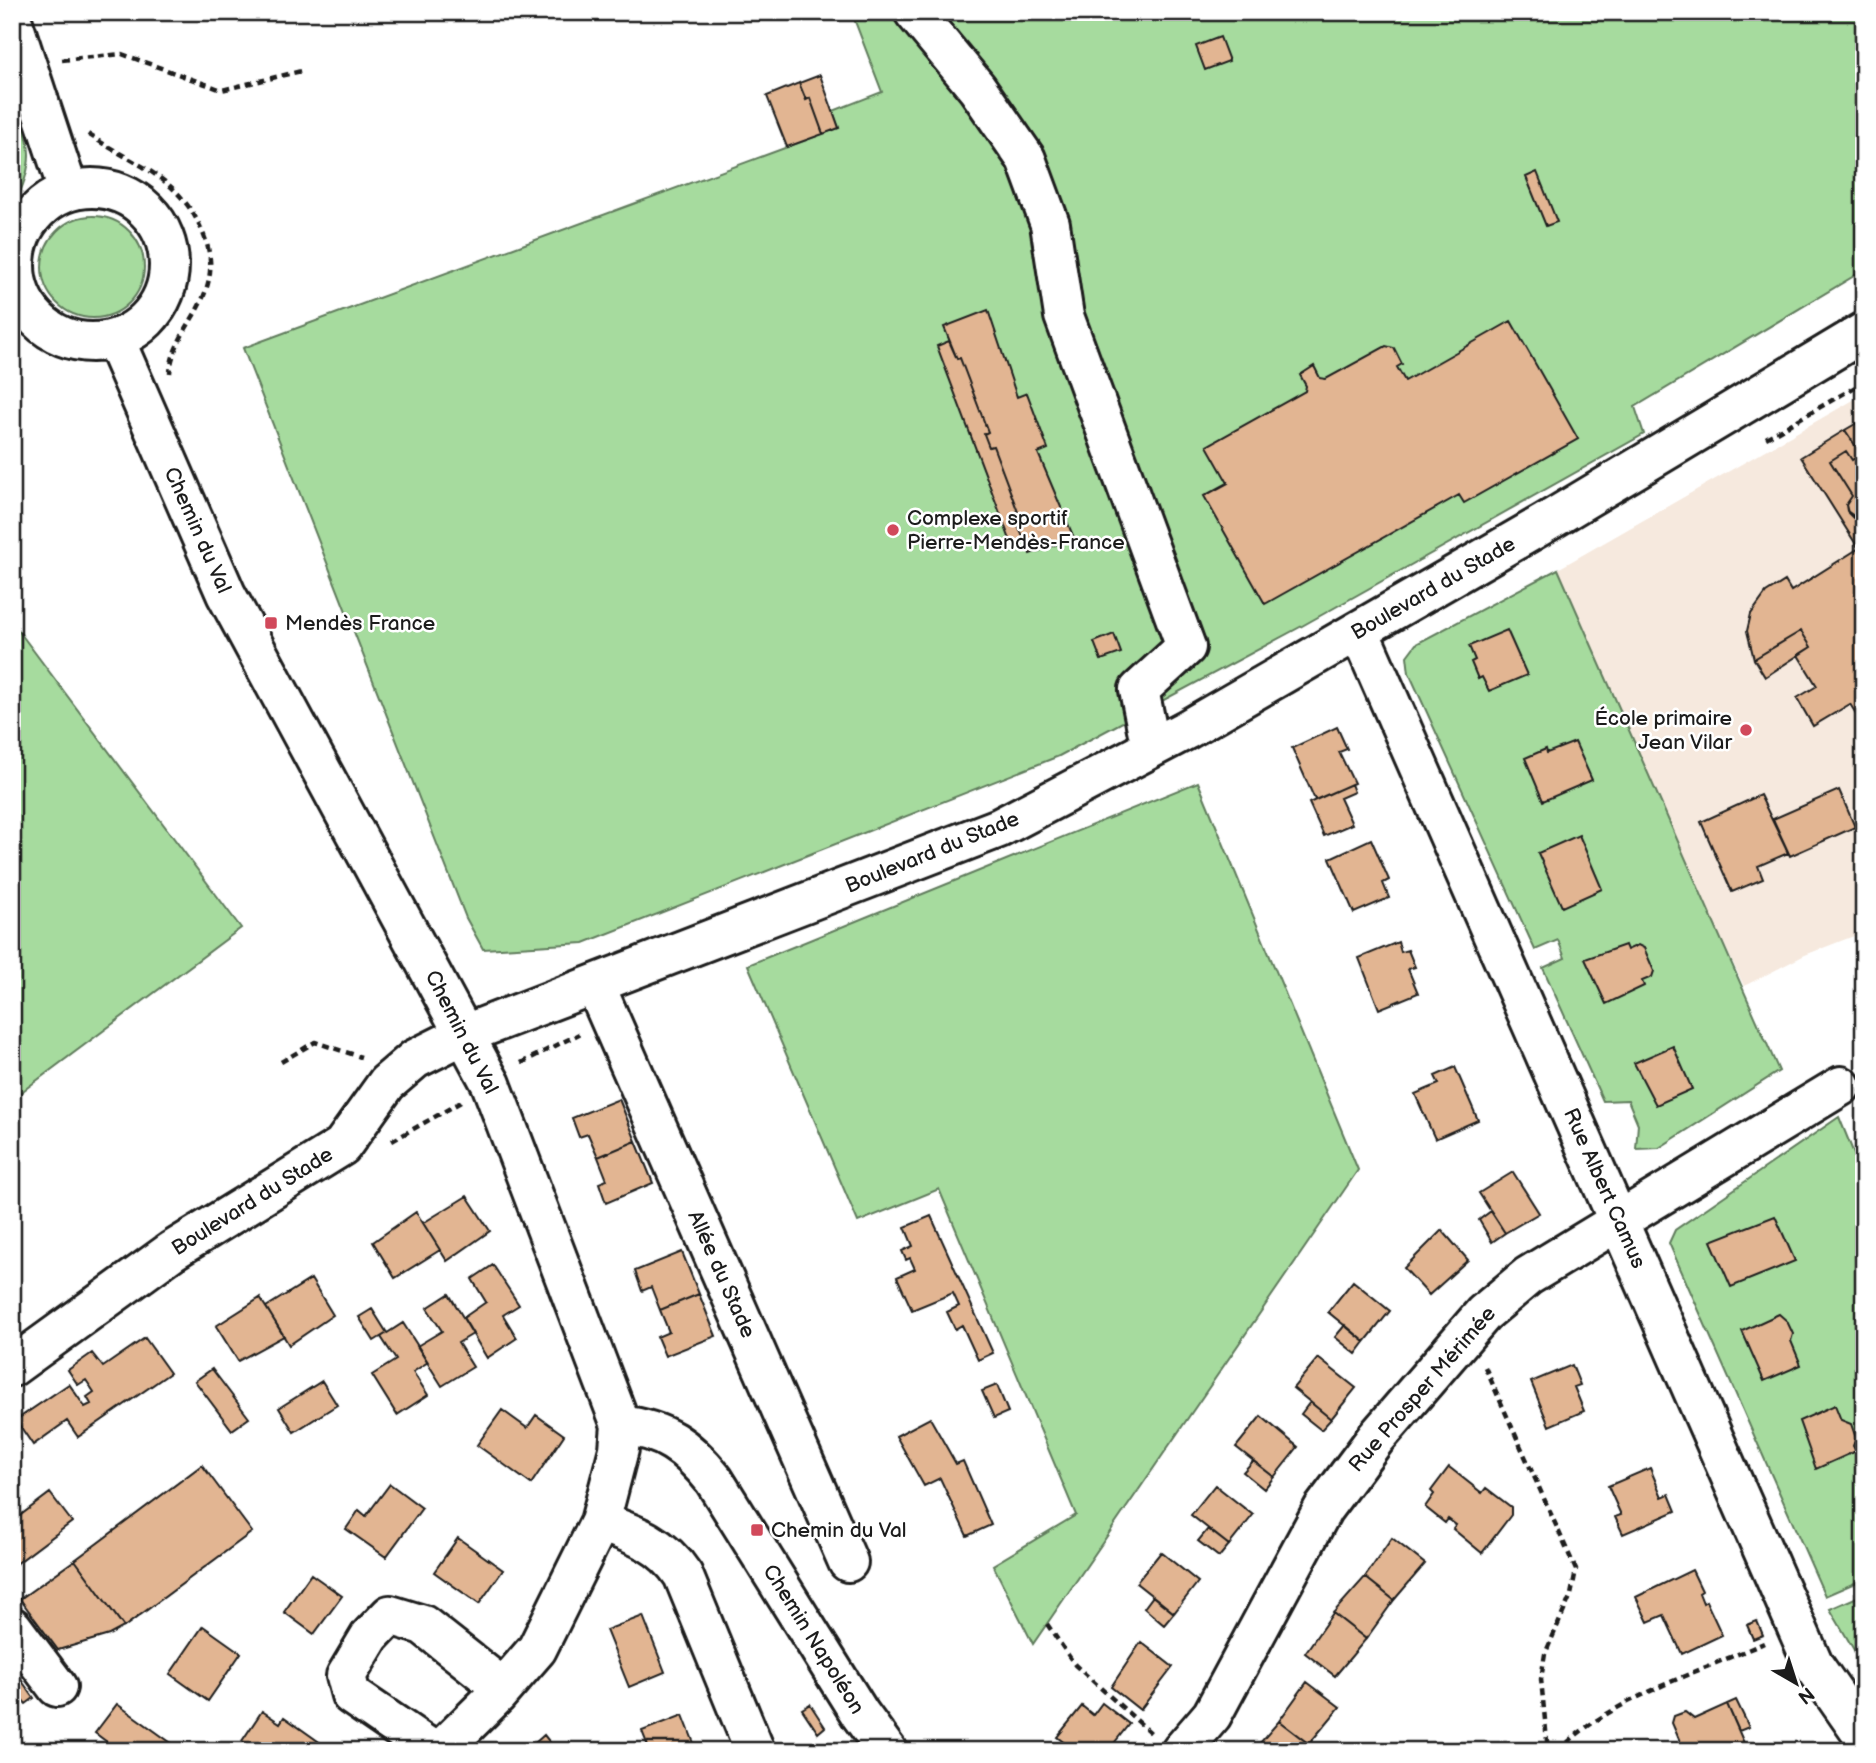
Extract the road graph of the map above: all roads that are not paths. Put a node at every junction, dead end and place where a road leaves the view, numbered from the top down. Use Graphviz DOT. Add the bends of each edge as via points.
graph roads {
  1 [pos="914,12"];
  2 [pos="12,20"];
  3 [pos="68,190"];
  4 [pos="18,301"];
  5 [pos="1864,332"];
  6 [pos="115,340"];
  7 [pos="1359,631"];
  8 [pos="1151,748"];
  9 [pos="595,985"];
  10 [pos="465,1034"];
  11 [pos="1841,1086"];
  12 [pos="1621,1221"];
  13 [pos="12,1367"];
  14 [pos="621,1425"];
  15 [pos="600,1521"];
  16 [pos="848,1562"];
  17 [pos="12,1627"];
  18 [pos="57,1687"];
  19 [pos="503,1688"];
  20 [pos="1864,1737"];
  21 [pos="1170,1746"];
  22 [pos="433,1751"];
  23 [pos="440,1751"];
  24 [pos="755,1751"];
  25 [pos="887,1751"];
  1 -- 8 [label="street" via="977,88 1026,159 1050,224 1064,316 1186,648 1139,690"];
  2 -- 3 [label="street, bridge"];
  3 -- 4 [label="street" via="42,205 19,238 14,271"];
  3 -- 6 [label="street" via="92,187 123,192 159,223 170,251 167,291 141,327"];
  4 -- 6 [label="street" via="51,331 80,343"];
  5 -- 7 [label="street, Boulevard du Stade"];
  6 -- 10 [label="street, Chemin du Val" via="226,594"];
  7 -- 8 [label="street, Boulevard du Stade"];
  7 -- 12 [label="street, Rue Albert Camus"];
  8 -- 9 [label="street, Boulevard du Stade" via="999,828"];
  9 -- 10 [label="street, Boulevard du Stade"];
  9 -- 16 [label="street, Allée du Stade"];
  10 -- 13 [label="street, Boulevard du Stade" via="415,1059 397,1075 342,1146 172,1251"];
  10 -- 14 [label="street, Chemin du Val" via="491,1084"];
  11 -- 12 [label="street, Rue Prosper Mérimée"];
  12 -- 20 [label="street, Rue Albert Camus" via="1797,1628 1814,1664"];
  12 -- 21 [label="street, Rue Prosper Mérimée" via="1528,1276 1485,1313 1376,1438 1323,1509 1212,1715"];
  14 -- 15 [label="street, Chemin du Val"];
  14 -- 25 [label="street, Chemin Napoléon" via="648,1428 694,1455"];
  15 -- 19 [label="street, Chemin du Val" via="537,1649"];
  15 -- 24 [label="street" via="650,1540 672,1558"];
  17 -- 18 [label="street"];
  19 -- 22 [label="street" via="423,1625 390,1615 370,1636 346,1676 351,1695"];
  19 -- 23 [label="street, Chemin du Val"];
}
